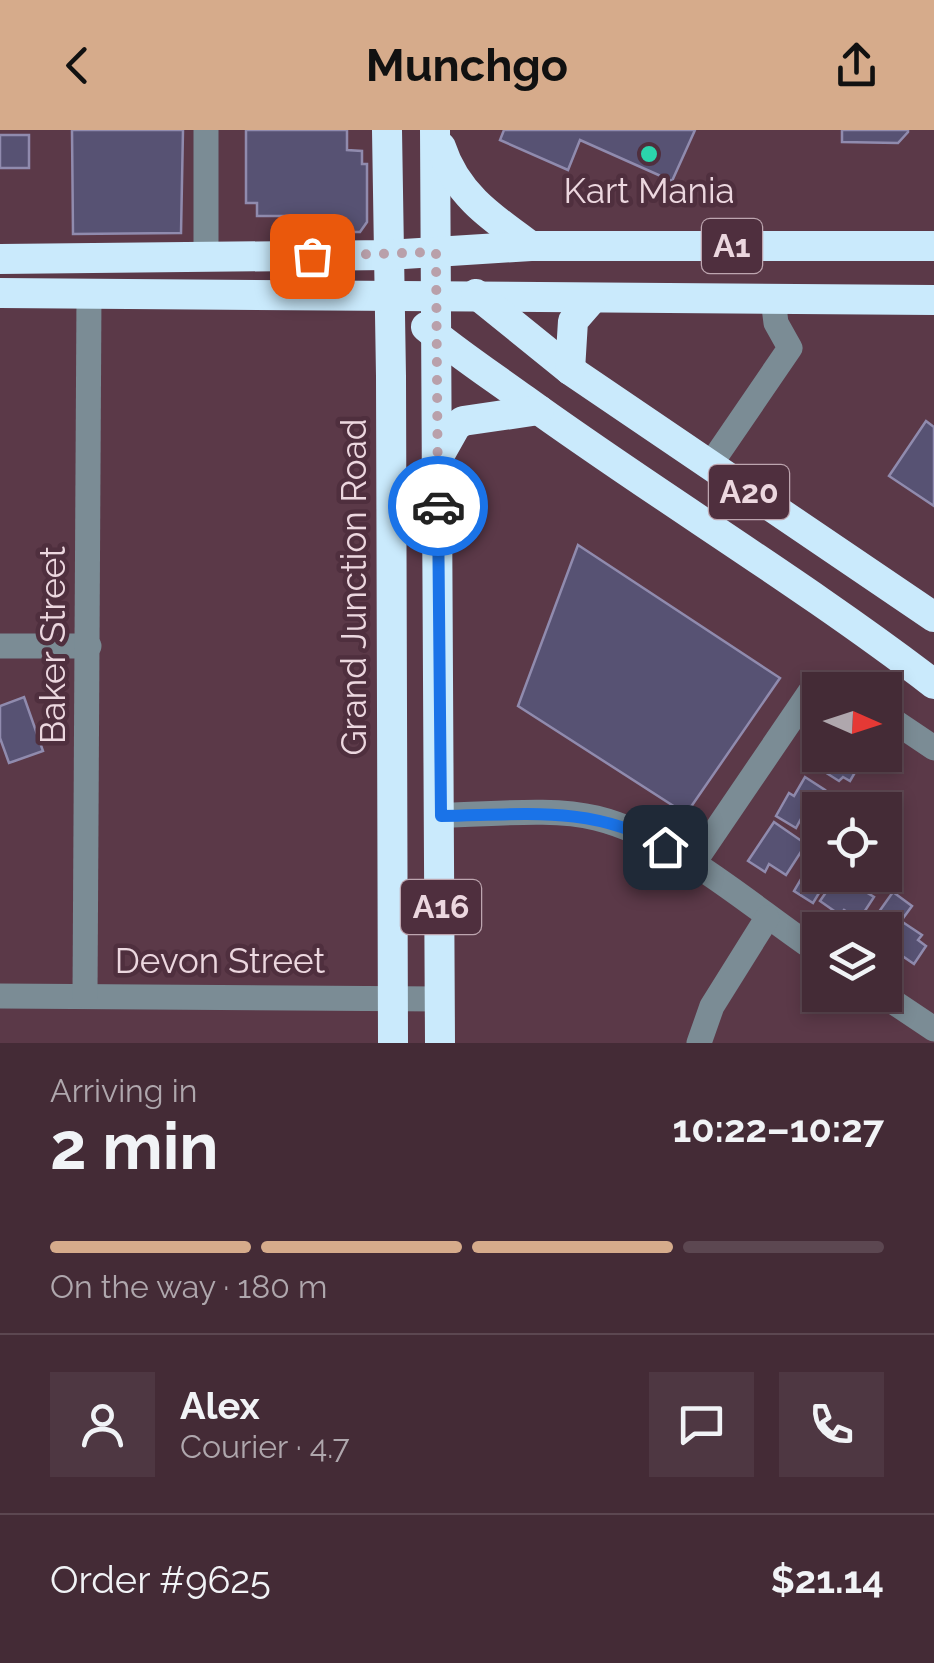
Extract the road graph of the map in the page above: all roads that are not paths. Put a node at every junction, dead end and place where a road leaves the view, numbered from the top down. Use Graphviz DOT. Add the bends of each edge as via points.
graph roads {
  1 [pos="206,130"];
  2 [pos="387,130"];
  3 [pos="435,130"];
  4 [pos="531,246"];
  5 [pos="934,246"];
  6 [pos="436,252"];
  7 [pos="388,255"];
  8 [pos="206,257"];
  9 [pos="0,259"];
  10 [pos="0,293"];
  11 [pos="89,294"];
  12 [pos="389,296"];
  13 [pos="436,297"];
  14 [pos="478,297"];
  15 [pos="593,298"];
  16 [pos="773,299"];
  17 [pos="934,300"];
  18 [pos="436,336"];
  19 [pos="570,370"];
  20 [pos="539,410"];
  21 [pos="437,459"];
  22 [pos="710,465"];
  23 [pos="927,609"];
  24 [pos="0,646"];
  25 [pos="89,646"];
  26 [pos="884,646"];
  27 [pos="934,684"];
  28 [pos="802,704"];
  29 [pos="902,726"];
  30 [pos="934,748"];
  31 [pos="392,784"];
  32 [pos="441,816"];
  33 [pos="392,852"];
  34 [pos="693,864"];
  35 [pos="766,918"];
  36 [pos="802,941"];
  37 [pos="0,996"];
  38 [pos="84,996"];
  39 [pos="392,997"];
  40 [pos="440,999"];
  41 [pos="902,1008"];
  42 [pos="934,1029"];
  43 [pos="393,1043"];
  44 [pos="440,1043"];
  45 [pos="698,1043"];
  1 -- 8 [label="street"];
  2 -- 7 [label="highway, Grand Junction Road / A16"];
  3 -- 4 [label="highway" via="464,194"];
  3 -- 6 [label="highway, A16"];
  4 -- 5 [label="highway, A1"];
  4 -- 6 [label="highway, A1"];
  6 -- 7 [label="highway, A1"];
  6 -- 13 [label="highway, A16"];
  6 -- 14 [label="highway, A20"];
  7 -- 8 [label="highway, A1"];
  7 -- 12 [label="highway, Grand Junction Road / A16"];
  8 -- 9 [label="highway, A1"];
  10 -- 11 [label="highway, A1"];
  11 -- 12 [label="highway, A1"];
  11 -- 25 [label="street, Baker Street"];
  12 -- 13 [label="highway, A1"];
  12 -- 18 [label="highway, A20"];
  12 -- 31 [label="highway, Grand Junction Road / A16"];
  13 -- 14 [label="highway, A1"];
  13 -- 18 [label="highway, A16"];
  14 -- 15 [label="highway, A1"];
  14 -- 19 [label="highway, A20"];
  15 -- 16 [label="highway, A1"];
  15 -- 19 [label="highway" via="572,321"];
  16 -- 17 [label="highway, A1"];
  16 -- 22 [label="street" via="776,323 790,348"];
  18 -- 20 [label="highway, A20"];
  18 -- 21 [label="highway, A16"];
  19 -- 22 [label="highway, A20"];
  20 -- 21 [label="highway" via="463,421"];
  20 -- 26 [label="highway, A20"];
  21 -- 32 [label="highway, A16"];
  22 -- 23 [label="highway, A20"];
  23 -- 26 [label="highway"];
  24 -- 25 [label="street"];
  25 -- 38 [label="street, Baker Street"];
  26 -- 27 [label="highway, A20"];
  28 -- 34 [label="street"];
  29 -- 30 [label="street"];
  31 -- 32 [label="highway"];
  31 -- 33 [label="highway, Grand Junction Road / A16"];
  32 -- 33 [label="highway"];
  32 -- 34 [label="street" via="592,817 637,830"];
  32 -- 40 [label="highway, A16"];
  33 -- 39 [label="highway, Grand Junction Road / A16"];
  34 -- 35 [label="street"];
  35 -- 36 [label="street"];
  35 -- 45 [label="street" via="712,1006"];
  37 -- 38 [label="street, Devon Street"];
  38 -- 39 [label="street, Devon Street"];
  39 -- 40 [label="street, Devon Street"];
  39 -- 43 [label="highway, Grand Junction Road / A16"];
  40 -- 44 [label="highway, A16"];
  41 -- 42 [label="street"];
}
